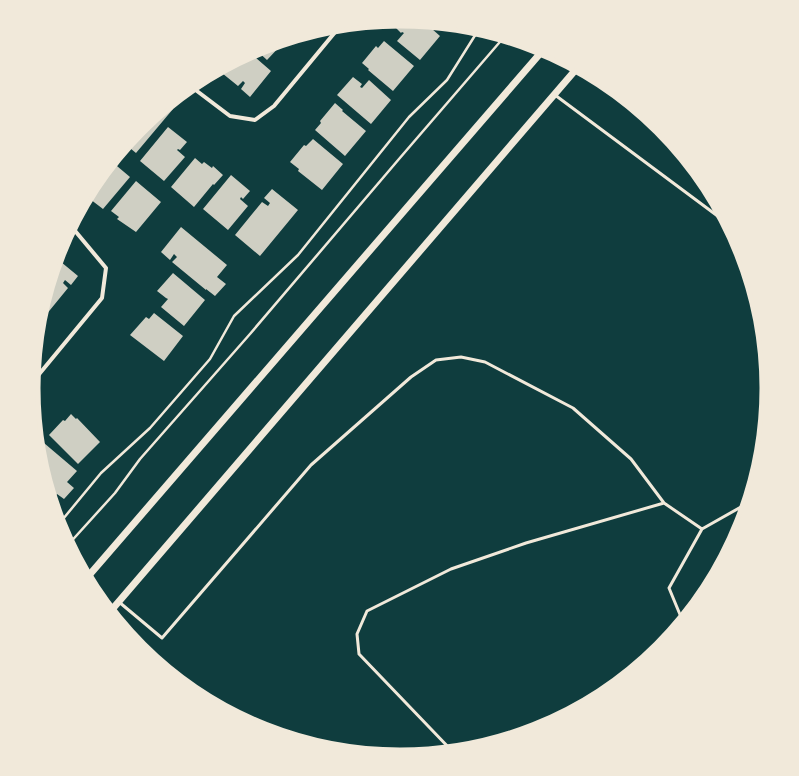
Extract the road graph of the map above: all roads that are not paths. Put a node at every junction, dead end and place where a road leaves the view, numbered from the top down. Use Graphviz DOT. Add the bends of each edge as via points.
graph roads {
  1 [pos="336,32"];
  2 [pos="539,55"];
  3 [pos="574,71"];
  4 [pos="195,89"];
  5 [pos="554,94"];
  6 [pos="717,215"];
  7 [pos="74,230"];
  8 [pos="38,376"];
  9 [pos="664,503"];
  10 [pos="741,507"];
  11 [pos="702,529"];
  12 [pos="90,575"];
  13 [pos="119,602"];
  14 [pos="113,609"];
  15 [pos="681,616"];
  16 [pos="448,747"];
  1 -- 4 [label="street" via="274,106 256,120 230,116"];
  2 -- 12 [label="street"];
  3 -- 5 [label="street"];
  5 -- 6 [label="lane"];
  5 -- 13 [label="street"];
  7 -- 8 [label="street" via="106,268 102,298"];
  9 -- 11 [label="lane"];
  9 -- 13 [label="lane" via="631,460 574,408 485,362 461,357 436,360 411,377 310,465 162,638"];
  9 -- 16 [label="lane" via="526,543 451,569 366,611 357,634 359,654"];
  10 -- 11 [label="lane"];
  11 -- 15 [label="lane" via="669,588"];
  13 -- 14 [label="street"];
}
